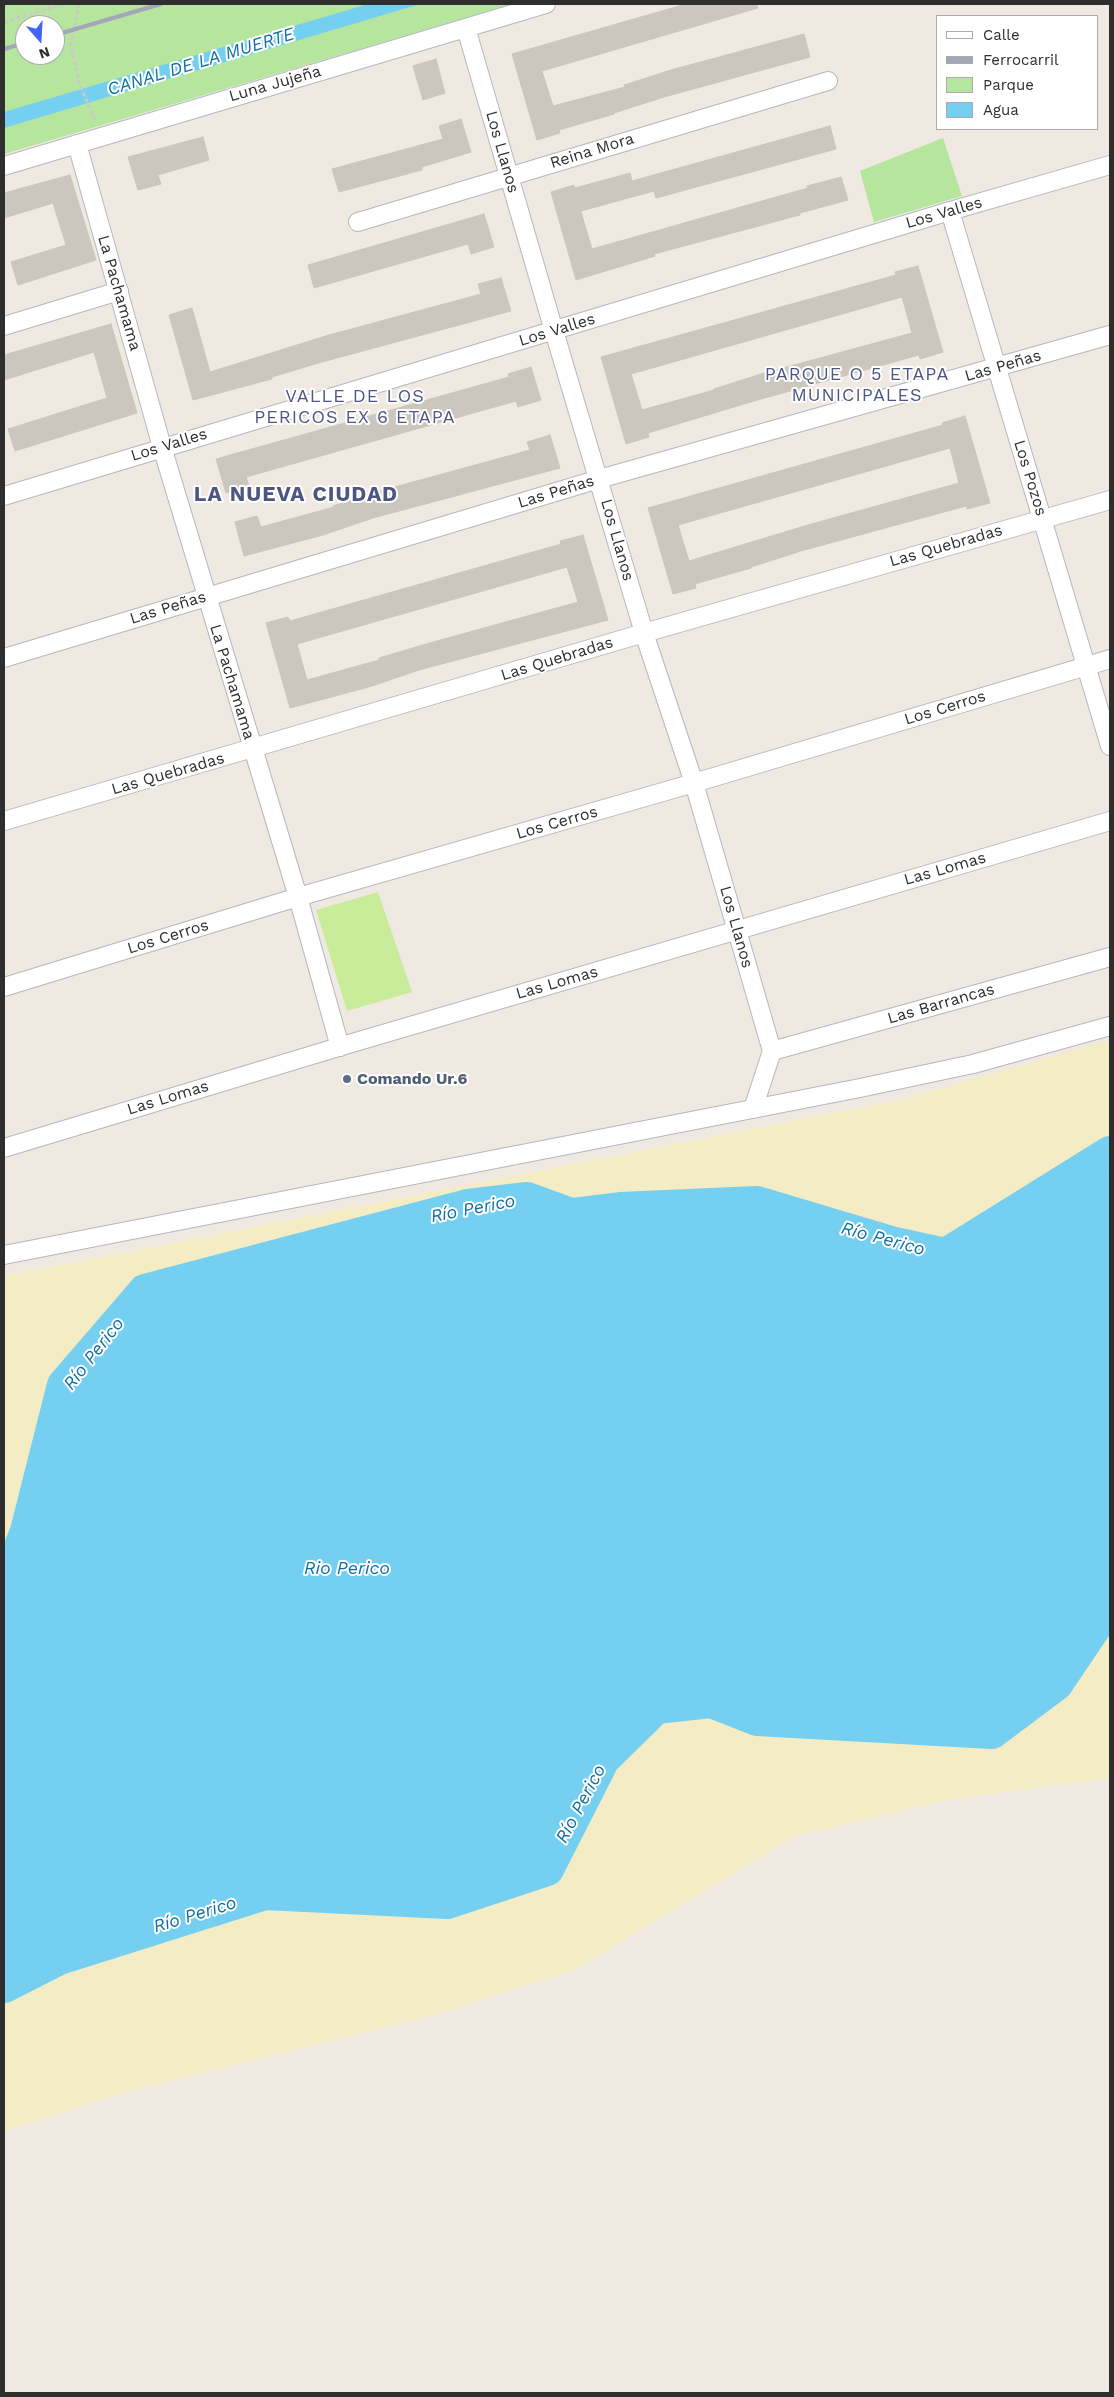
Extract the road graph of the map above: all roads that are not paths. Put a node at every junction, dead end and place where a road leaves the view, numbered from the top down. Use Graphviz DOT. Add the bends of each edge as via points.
graph roads {
  1 [pos="546,4"];
  2 [pos="466,28"];
  3 [pos="828,81"];
  4 [pos="77,144"];
  5 [pos="1110,165"];
  6 [pos="4,166"];
  7 [pos="509,176"];
  8 [pos="950,210"];
  9 [pos="358,222"];
  10 [pos="119,291"];
  11 [pos="4,326"];
  12 [pos="554,331"];
  13 [pos="1110,335"];
  14 [pos="997,368"];
  15 [pos="162,447"];
  16 [pos="599,479"];
  17 [pos="4,496"];
  18 [pos="1110,500"];
  19 [pos="1042,519"];
  20 [pos="206,596"];
  21 [pos="644,633"];
  22 [pos="4,658"];
  23 [pos="1110,659"];
  24 [pos="1086,666"];
  25 [pos="1110,746"];
  26 [pos="253,749"];
  27 [pos="694,783"];
  28 [pos="4,821"];
  29 [pos="1110,821"];
  30 [pos="298,897"];
  31 [pos="737,931"];
  32 [pos="1110,957"];
  33 [pos="4,987"];
  34 [pos="1110,1026"];
  35 [pos="340,1047"];
  36 [pos="772,1051"];
  37 [pos="753,1109"];
  38 [pos="4,1148"];
  39 [pos="4,1255"];
  1 -- 2 [label="street, Luna Jujeña"];
  2 -- 4 [label="street, Luna Jujeña"];
  2 -- 7 [label="street, Los Llanos"];
  3 -- 7 [label="street, Reina Mora"];
  4 -- 6 [label="street, Luna Jujeña"];
  4 -- 10 [label="street, La Pachamama"];
  5 -- 8 [label="street, Los Valles"];
  7 -- 9 [label="street, Reina Mora"];
  7 -- 12 [label="street, Los Llanos"];
  8 -- 12 [label="street, Los Valles"];
  8 -- 14 [label="street, Los Pozos"];
  10 -- 11 [label="street"];
  10 -- 15 [label="street, La Pachamama"];
  12 -- 15 [label="street, Los Valles"];
  12 -- 16 [label="street, Los Llanos"];
  13 -- 14 [label="street, Las Peñas"];
  14 -- 16 [label="street, Las Peñas"];
  14 -- 19 [label="street, Los Pozos"];
  15 -- 17 [label="street, Los Valles"];
  15 -- 20 [label="street, La Pachamama"];
  16 -- 20 [label="street, Las Peñas"];
  16 -- 21 [label="street, Los Llanos"];
  18 -- 19 [label="street, Las Quebradas"];
  19 -- 21 [label="street, Las Quebradas"];
  19 -- 24 [label="street, Los Pozos"];
  20 -- 22 [label="street, Las Peñas"];
  20 -- 26 [label="street, La Pachamama"];
  21 -- 26 [label="street, Las Quebradas"];
  21 -- 27 [label="street, Los Llanos"];
  23 -- 24 [label="street, Los Cerros"];
  24 -- 25 [label="street, Los Pozos"];
  24 -- 27 [label="street, Los Cerros"];
  26 -- 28 [label="street, Las Quebradas"];
  26 -- 30 [label="street, La Pachamama"];
  27 -- 30 [label="street, Los Cerros"];
  27 -- 31 [label="street, Los Llanos"];
  29 -- 31 [label="street, Las Lomas"];
  30 -- 33 [label="street, Los Cerros"];
  30 -- 35 [label="street, La Pachamama"];
  31 -- 35 [label="street, Las Lomas"];
  31 -- 36 [label="street, Los Llanos"];
  32 -- 36 [label="street, Las Barrancas"];
  34 -- 37 [label="street" via="973,1064"];
  35 -- 38 [label="street, Las Lomas"];
  36 -- 37 [label="street"];
  37 -- 39 [label="street"];
}
